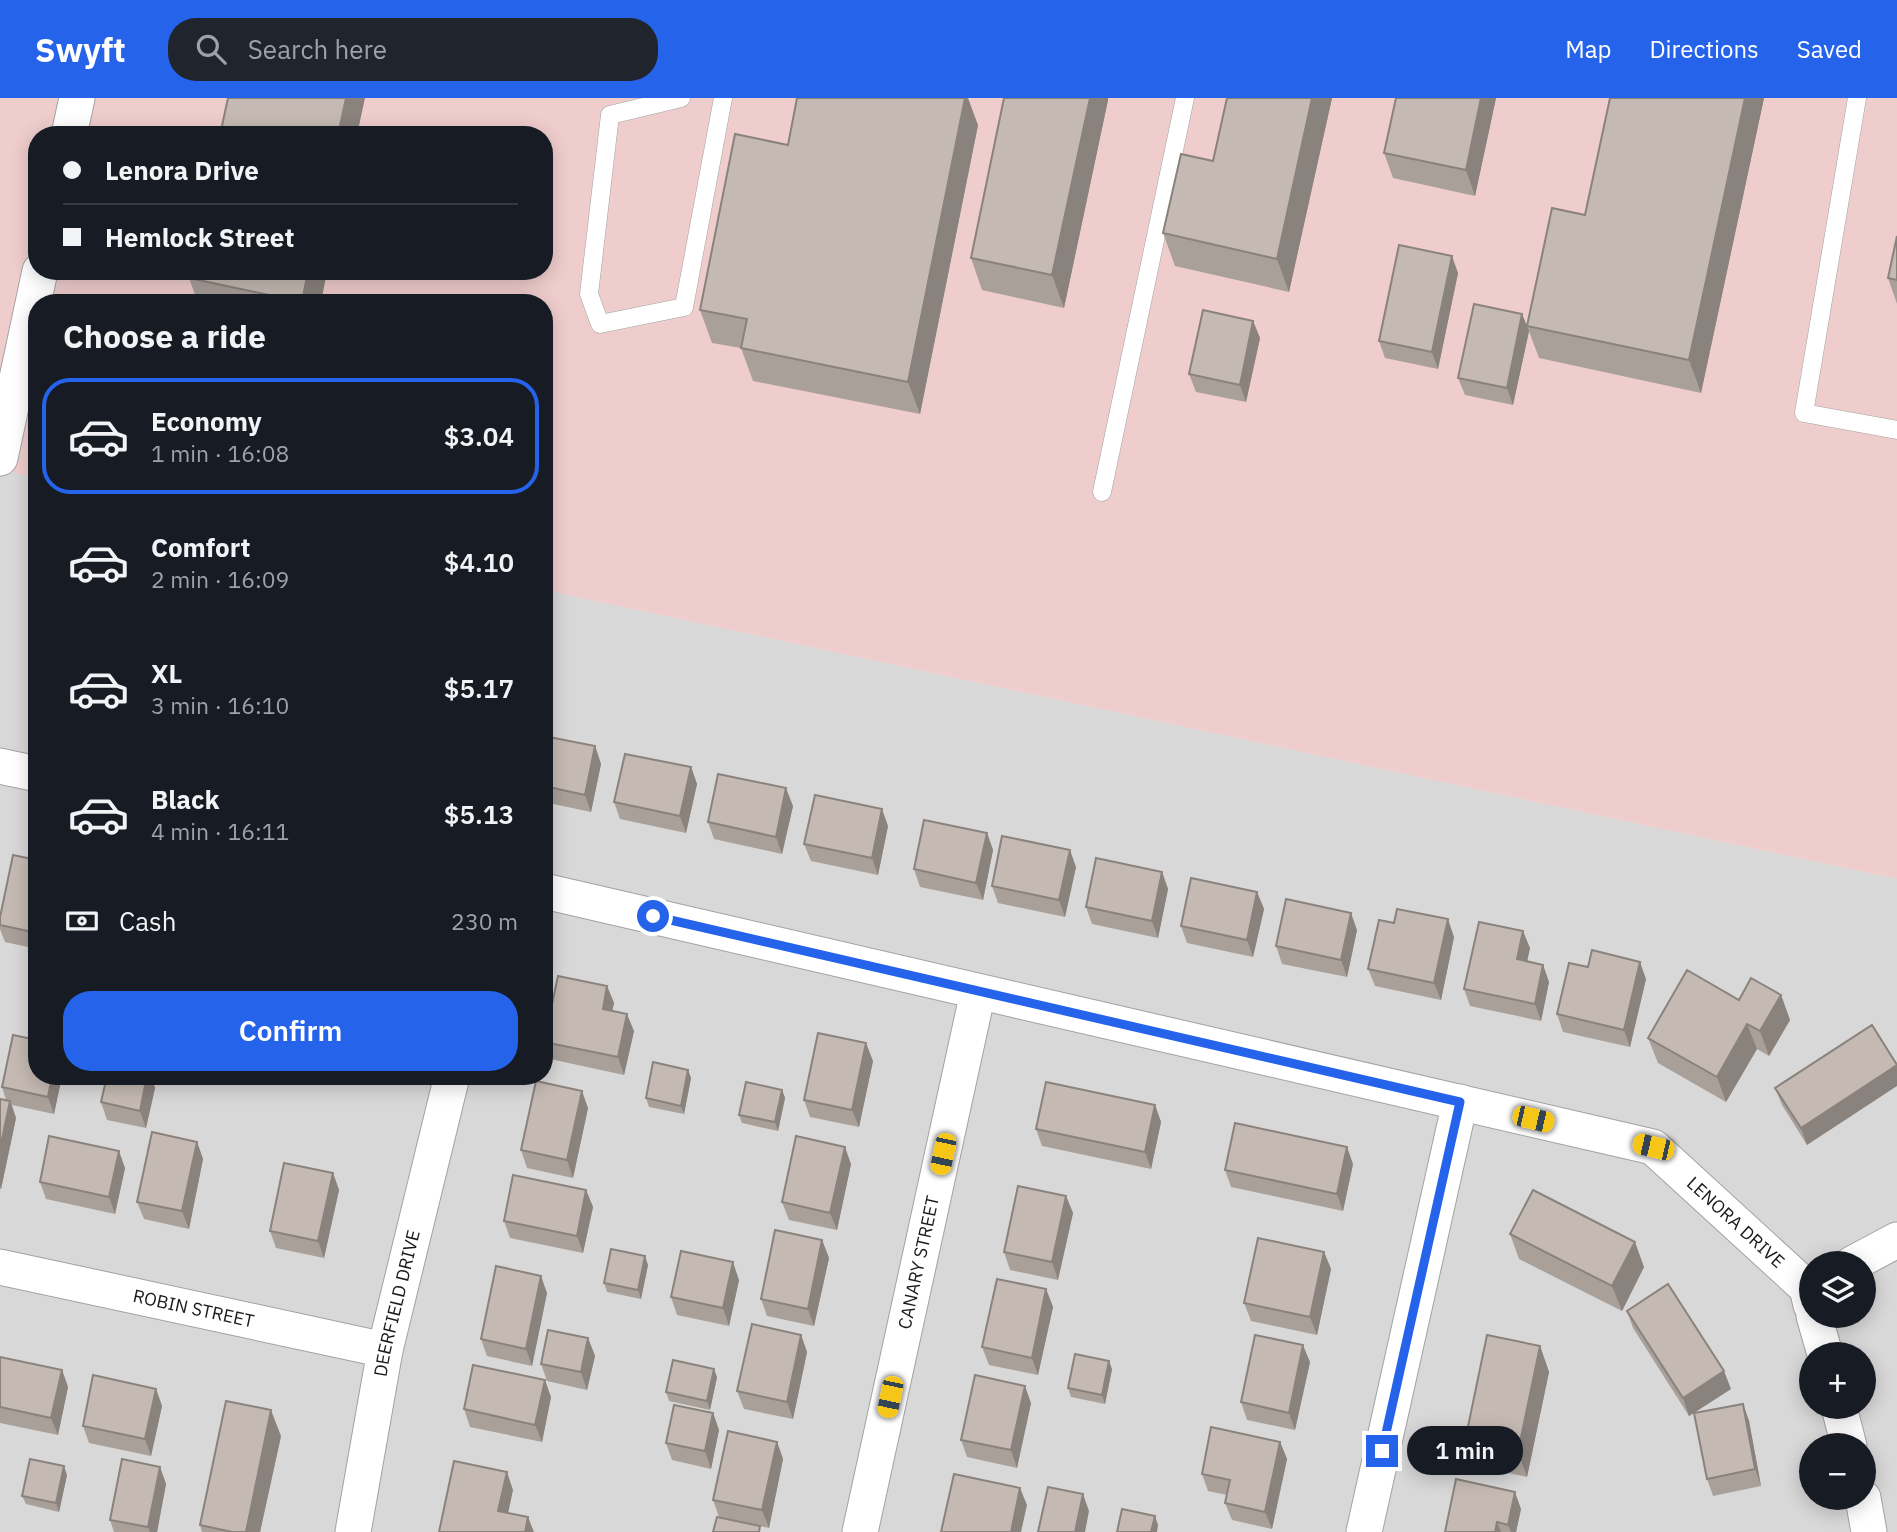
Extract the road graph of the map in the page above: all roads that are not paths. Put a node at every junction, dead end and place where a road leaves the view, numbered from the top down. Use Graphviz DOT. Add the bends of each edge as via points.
graph roads {
  1 [pos="77,98"];
  2 [pos="681,98"];
  3 [pos="723,98"];
  4 [pos="1185,98"];
  5 [pos="1857,98"];
  6 [pos="71,126"];
  7 [pos="28,327"];
  8 [pos="1897,430"];
  9 [pos="0,458"];
  10 [pos="1102,492"];
  11 [pos="0,766"];
  12 [pos="28,772"];
  13 [pos="553,893"];
  14 [pos="978,992"];
  15 [pos="450,1085"];
  16 [pos="1460,1102"];
  17 [pos="1897,1240"];
  18 [pos="1876,1251"];
  19 [pos="0,1267"];
  20 [pos="1799,1287"];
  21 [pos="385,1350"];
  22 [pos="1866,1510"];
  23 [pos="353,1532"];
  24 [pos="860,1532"];
  25 [pos="1364,1532"];
  26 [pos="1869,1532"];
  1 -- 6 [label="street"];
  2 -- 3 [label="lane" via="610,116 589,294 600,324 684,307"];
  4 -- 10 [label="lane"];
  5 -- 8 [label="lane" via="1804,413"];
  7 -- 9 [label="street"];
  11 -- 12 [label="street"];
  13 -- 14 [label="street, LENORA DRIVE"];
  14 -- 16 [label="street, LENORA DRIVE"];
  14 -- 24 [label="street, CANARY STREET"];
  15 -- 21 [label="street, DEERFIELD DRIVE"];
  16 -- 20 [label="street, LENORA DRIVE" via="1653,1147"];
  16 -- 25 [label="street"];
  17 -- 18 [label="street"];
  19 -- 21 [label="street, ROBIN STREET"];
  21 -- 23 [label="street, DEERFIELD DRIVE"];
  22 -- 26 [label="street"];
}
